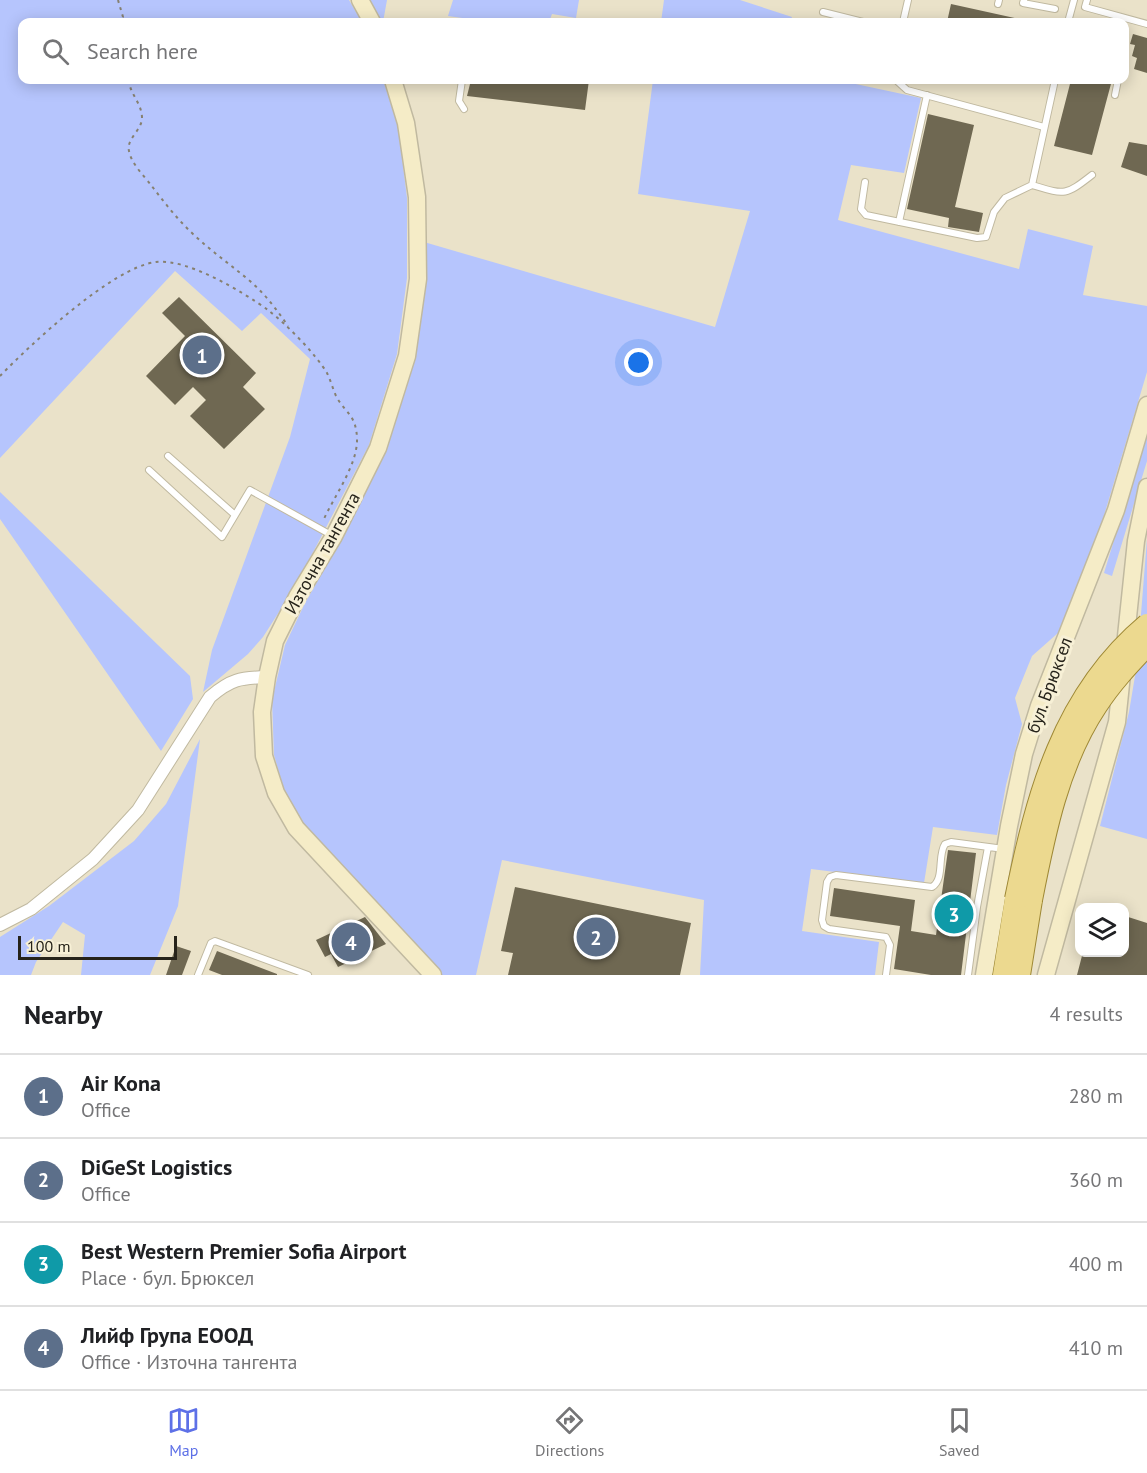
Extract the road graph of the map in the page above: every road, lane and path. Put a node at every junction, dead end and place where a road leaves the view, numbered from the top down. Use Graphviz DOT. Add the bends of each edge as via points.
graph roads {
  1 [pos="118,0"];
  2 [pos="360,0"];
  3 [pos="908,0"];
  4 [pos="1074,0"];
  5 [pos="1087,0"];
  6 [pos="1023,4"];
  7 [pos="1055,9"];
  8 [pos="824,12"];
  9 [pos="123,18"];
  10 [pos="370,18"];
  11 [pos="847,18"];
  12 [pos="904,18"];
  13 [pos="1069,18"];
  14 [pos="1125,18"];
  15 [pos="1129,19"];
  16 [pos="1147,24"];
  17 [pos="129,84"];
  18 [pos="394,84"];
  19 [pos="461,84"];
  20 [pos="900,84"];
  21 [pos="1053,84"];
  22 [pos="1117,84"];
  23 [pos="927,95"];
  24 [pos="1115,95"];
  25 [pos="464,109"];
  26 [pos="1044,127"];
  27 [pos="1092,175"];
  28 [pos="865,182"];
  29 [pos="1032,186"];
  30 [pos="899,222"];
  31 [pos="292,331"];
  32 [pos="0,376"];
  33 [pos="1147,405"];
  34 [pos="168,456"];
  35 [pos="149,470"];
  36 [pos="1147,487"];
  37 [pos="235,515"];
  38 [pos="327,533"];
  39 [pos="1147,624"];
  40 [pos="1147,646"];
  41 [pos="267,677"];
  42 [pos="997,848"];
  43 [pos="1023,900"];
  44 [pos="0,925"];
  45 [pos="198,975"];
  46 [pos="308,975"];
  47 [pos="433,975"];
  48 [pos="886,975"];
  49 [pos="968,975"];
  50 [pos="984,975"];
  51 [pos="1003,975"];
  52 [pos="1020,975"];
  53 [pos="1046,975"];
  1 -- 9 [label="path"];
  2 -- 10 [label="main road"];
  3 -- 12 [label="lane"];
  4 -- 13 [label="lane"];
  5 -- 14 [label="lane" via="1085,7"];
  6 -- 7 [label="lane"];
  8 -- 11 [label="lane"];
  15 -- 16 [label="lane"];
  17 -- 31 [label="path" via="143,116 142,125 129,143 135,163 192,234 251,282"];
  18 -- 38 [label="main road, Източна тангента" via="406,123 417,197 418,279 407,356 378,448"];
  19 -- 25 [label="lane" via="459,101"];
  20 -- 23 [label="lane" via="907,90"];
  21 -- 26 [label="lane"];
  22 -- 24 [label="lane"];
  23 -- 26 [label="lane"];
  23 -- 30 [label="lane"];
  26 -- 29 [label="lane"];
  27 -- 29 [label="lane" via="1072,190 1059,193"];
  28 -- 30 [label="lane" via="861,209 866,214"];
  29 -- 30 [label="lane" via="1005,198 994,212 986,237"];
  31 -- 32 [label="path" via="267,309 211,276 176,262 156,262 128,270 72,310"];
  31 -- 38 [label="path" via="326,371 356,427 354,460 331,502"];
  33 -- 42 [label="main road, бул. Брюксел" via="1108,532 1039,706"];
  34 -- 37 [label="lane"];
  35 -- 37 [label="lane" via="222,537"];
  36 -- 53 [label="main road" via="1136,541 1117,722"];
  37 -- 38 [label="lane" via="250,490"];
  38 -- 41 [label="main road, Източна тангента" via="275,641"];
  39 -- 43 [label="main road, бул. Брюксел, bridge" via="1094,682 1060,740 1035,810"];
  40 -- 43 [label="main road, бул. Брюксел, bridge" via="1102,699 1076,744"];
  41 -- 44 [label="street" via="241,678 210,697 138,810 93,859 31,909"];
  41 -- 47 [label="main road, Източна тангента" via="262,712 264,756 276,793 296,828"];
  42 -- 48 [label="lane" via="945,844 938,880 932,887 836,875 828,879 824,926 886,937 890,945"];
  42 -- 49 [label="lane" via="977,907"];
  42 -- 50 [label="main road, бул. Брюксел"];
  43 -- 51 [label="main road, бул. Брюксел"];
  43 -- 52 [label="main road, бул. Брюксел"];
  45 -- 46 [label="lane" via="215,941"];
}
